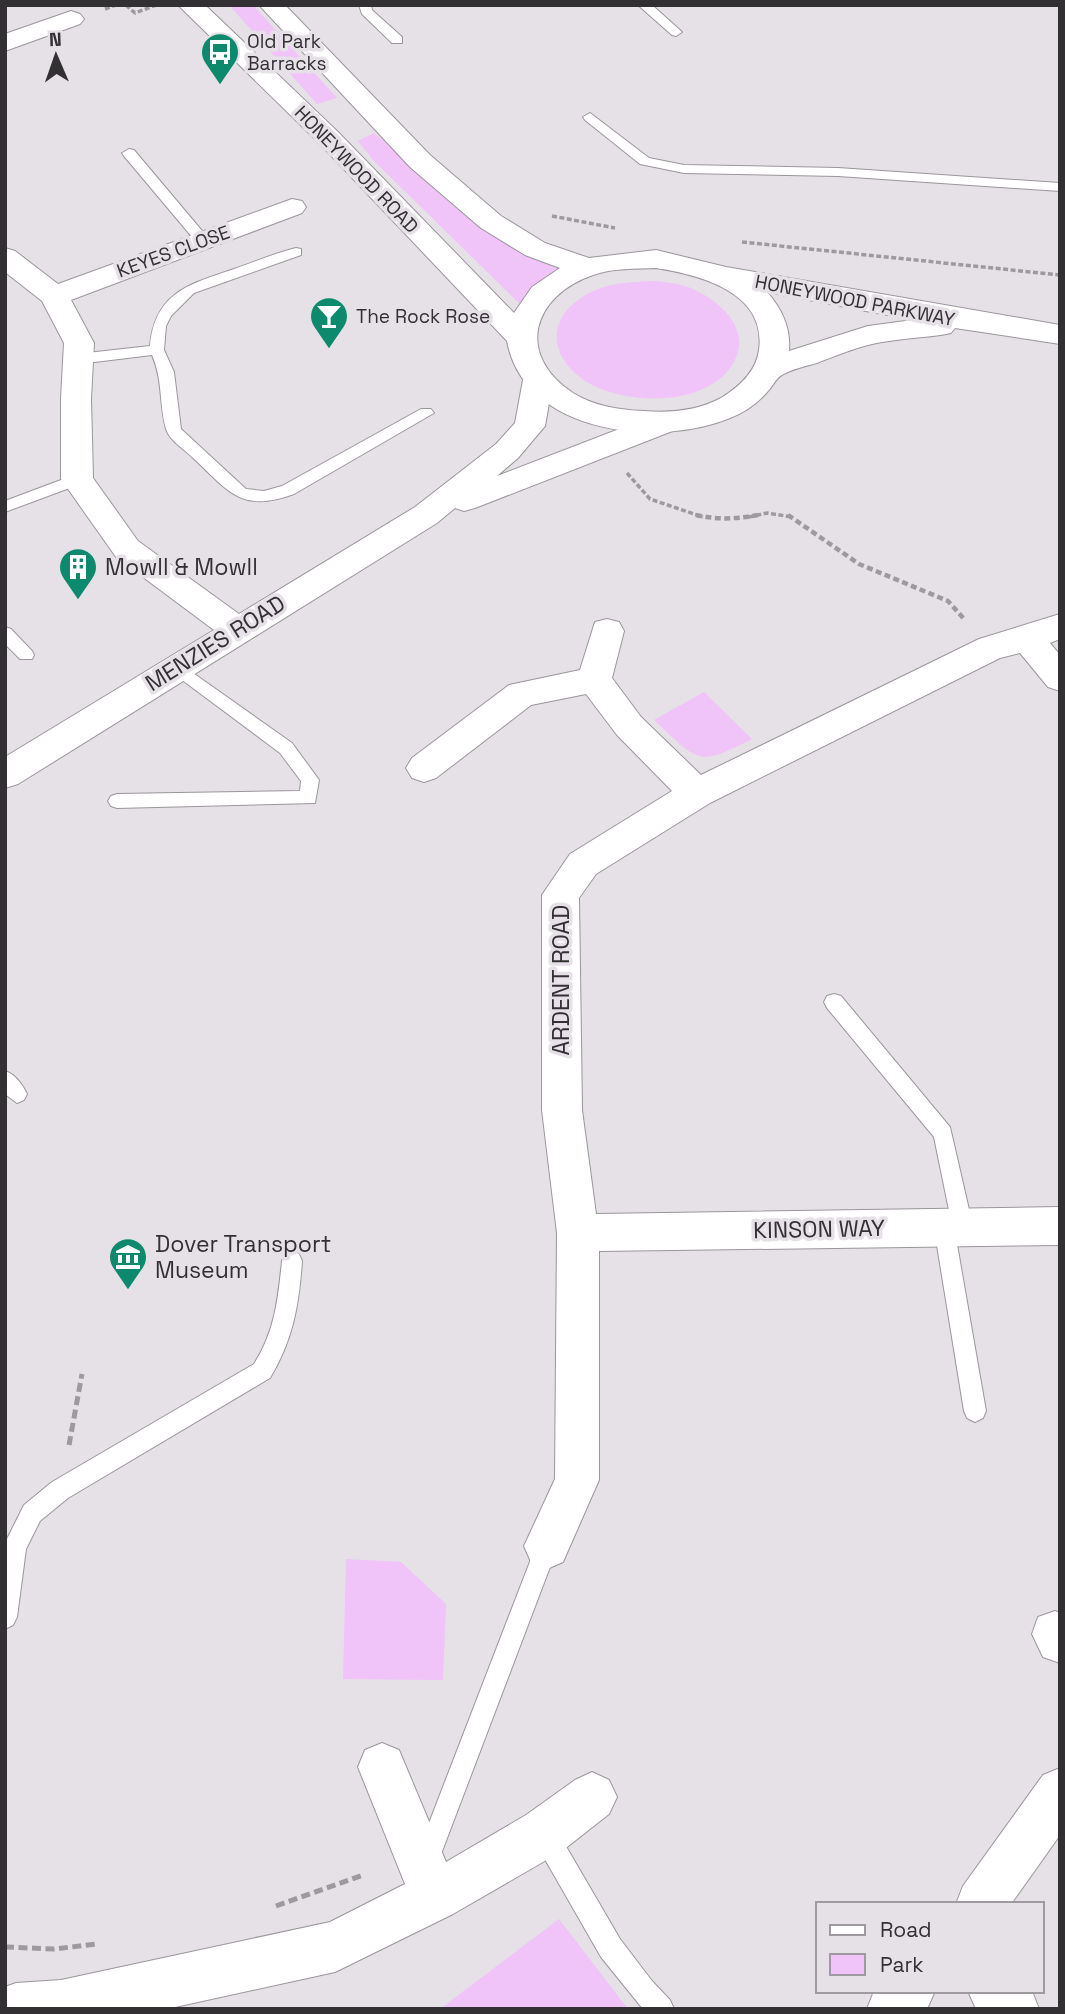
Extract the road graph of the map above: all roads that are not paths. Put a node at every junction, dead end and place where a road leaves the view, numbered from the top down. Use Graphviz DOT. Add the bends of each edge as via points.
graph roads {
  1 [pos="190,5"];
  2 [pos="271,5"];
  3 [pos="365,5"];
  4 [pos="644,5"];
  5 [pos="71,19"];
  6 [pos="676,32"];
  7 [pos="397,40"];
  8 [pos="5,43"];
  9 [pos="590,117"];
  10 [pos="129,153"];
  11 [pos="1060,187"];
  12 [pos="292,206"];
  13 [pos="203,241"];
  14 [pos="296,252"];
  15 [pos="5,257"];
  16 [pos="586,268"];
  17 [pos="723,275"];
  18 [pos="54,296"];
  19 [pos="988,326"];
  20 [pos="1060,335"];
  21 [pos="520,337"];
  22 [pos="157,350"];
  23 [pos="79,359"];
  24 [pos="770,369"];
  25 [pos="538,380"];
  26 [pos="426,413"];
  27 [pos="664,422"];
  28 [pos="77,479"];
  29 [pos="5,507"];
  30 [pos="426,514"];
  31 [pos="236,629"];
  32 [pos="607,631"];
  33 [pos="1044,632"];
  34 [pos="5,633"];
  35 [pos="26,655"];
  36 [pos="176,667"];
  37 [pos="1060,678"];
  38 [pos="594,680"];
  39 [pos="424,768"];
  40 [pos="5,774"];
  41 [pos="697,793"];
  42 [pos="117,801"];
  43 [pos="834,1002"];
  44 [pos="1060,1226"];
  45 [pos="954,1227"];
  46 [pos="578,1233"];
  47 [pos="292,1261"];
  48 [pos="975,1411"];
  49 [pos="547,1546"];
  50 [pos="5,1617"];
  51 [pos="382,1767"];
  52 [pos="1060,1792"];
  53 [pos="592,1797"];
  54 [pos="544,1833"];
  55 [pos="429,1883"];
  56 [pos="982,1902"];
  57 [pos="907,1993"];
  58 [pos="996,1993"];
  59 [pos="16,2009"];
  60 [pos="661,2009"];
  61 [pos="893,2009"];
  62 [pos="1013,2009"];
  1 -- 21 [label="street, HONEYWOOD ROAD" via="329,138"];
  2 -- 16 [label="street" via="420,161 491,222 535,249"];
  3 -- 7 [label="lane"];
  4 -- 6 [label="lane"];
  5 -- 8 [label="street"];
  9 -- 11 [label="lane" via="645,162 684,169 838,172"];
  10 -- 13 [label="lane"];
  12 -- 13 [label="street, KEYES CLOSE"];
  13 -- 18 [label="street, KEYES CLOSE"];
  14 -- 22 [label="lane" via="188,290 165,314"];
  15 -- 18 [label="street"];
  16 -- 17 [label="street" via="656,258"];
  16 -- 21 [label="street" via="559,279 538,296 525,315"];
  17 -- 19 [label="street, HONEYWOOD PARKWAY"];
  17 -- 24 [label="street" via="747,289 764,307 774,327 776,348"];
  18 -- 23 [label="street" via="79,343"];
  19 -- 20 [label="street, HONEYWOOD PARKWAY"];
  19 -- 24 [label="street, HONEYWOOD PARKWAY" via="868,335"];
  21 -- 25 [label="street" via="524,359"];
  22 -- 23 [label="lane"];
  22 -- 26 [label="lane" via="167,372 174,431 240,493 251,497 288,490"];
  23 -- 28 [label="street"];
  24 -- 27 [label="street" via="755,389 730,405 699,417"];
  25 -- 27 [label="street" via="561,399 592,413 627,421"];
  25 -- 30 [label="street, MENZIES ROAD" via="530,426 507,451"];
  27 -- 30 [label="street, MENZIES ROAD"];
  28 -- 29 [label="lane"];
  28 -- 31 [label="street" via="127,549"];
  30 -- 31 [label="street, MENZIES ROAD"];
  31 -- 36 [label="street, MENZIES ROAD"];
  32 -- 38 [label="street"];
  33 -- 37 [label="street"];
  33 -- 41 [label="street, ARDENT ROAD" via="991,648"];
  34 -- 35 [label="lane"];
  36 -- 40 [label="street, MENZIES ROAD"];
  36 -- 42 [label="lane" via="286,748 310,780 310,798"];
  38 -- 39 [label="street" via="521,694"];
  38 -- 41 [label="street" via="629,726"];
  41 -- 46 [label="street, ARDENT ROAD" via="583,864 560,895 562,1110"];
  43 -- 45 [label="lane" via="943,1133"];
  44 -- 45 [label="street, KINSON WAY"];
  45 -- 46 [label="street, KINSON WAY"];
  45 -- 48 [label="lane"];
  46 -- 49 [label="street, ARDENT ROAD" via="577,1480"];
  47 -- 50 [label="lane" via="287,1315 278,1347 262,1371 60,1490 32,1513 15,1547"];
  49 -- 55 [label="lane"];
  51 -- 55 [label="street"];
  52 -- 56 [label="street"];
  53 -- 54 [label="street"];
  54 -- 55 [label="street"];
  54 -- 60 [label="lane" via="612,1949"];
  55 -- 59 [label="street" via="335,1946 61,2006"];
  57 -- 61 [label="street"];
  58 -- 62 [label="street"];
}
